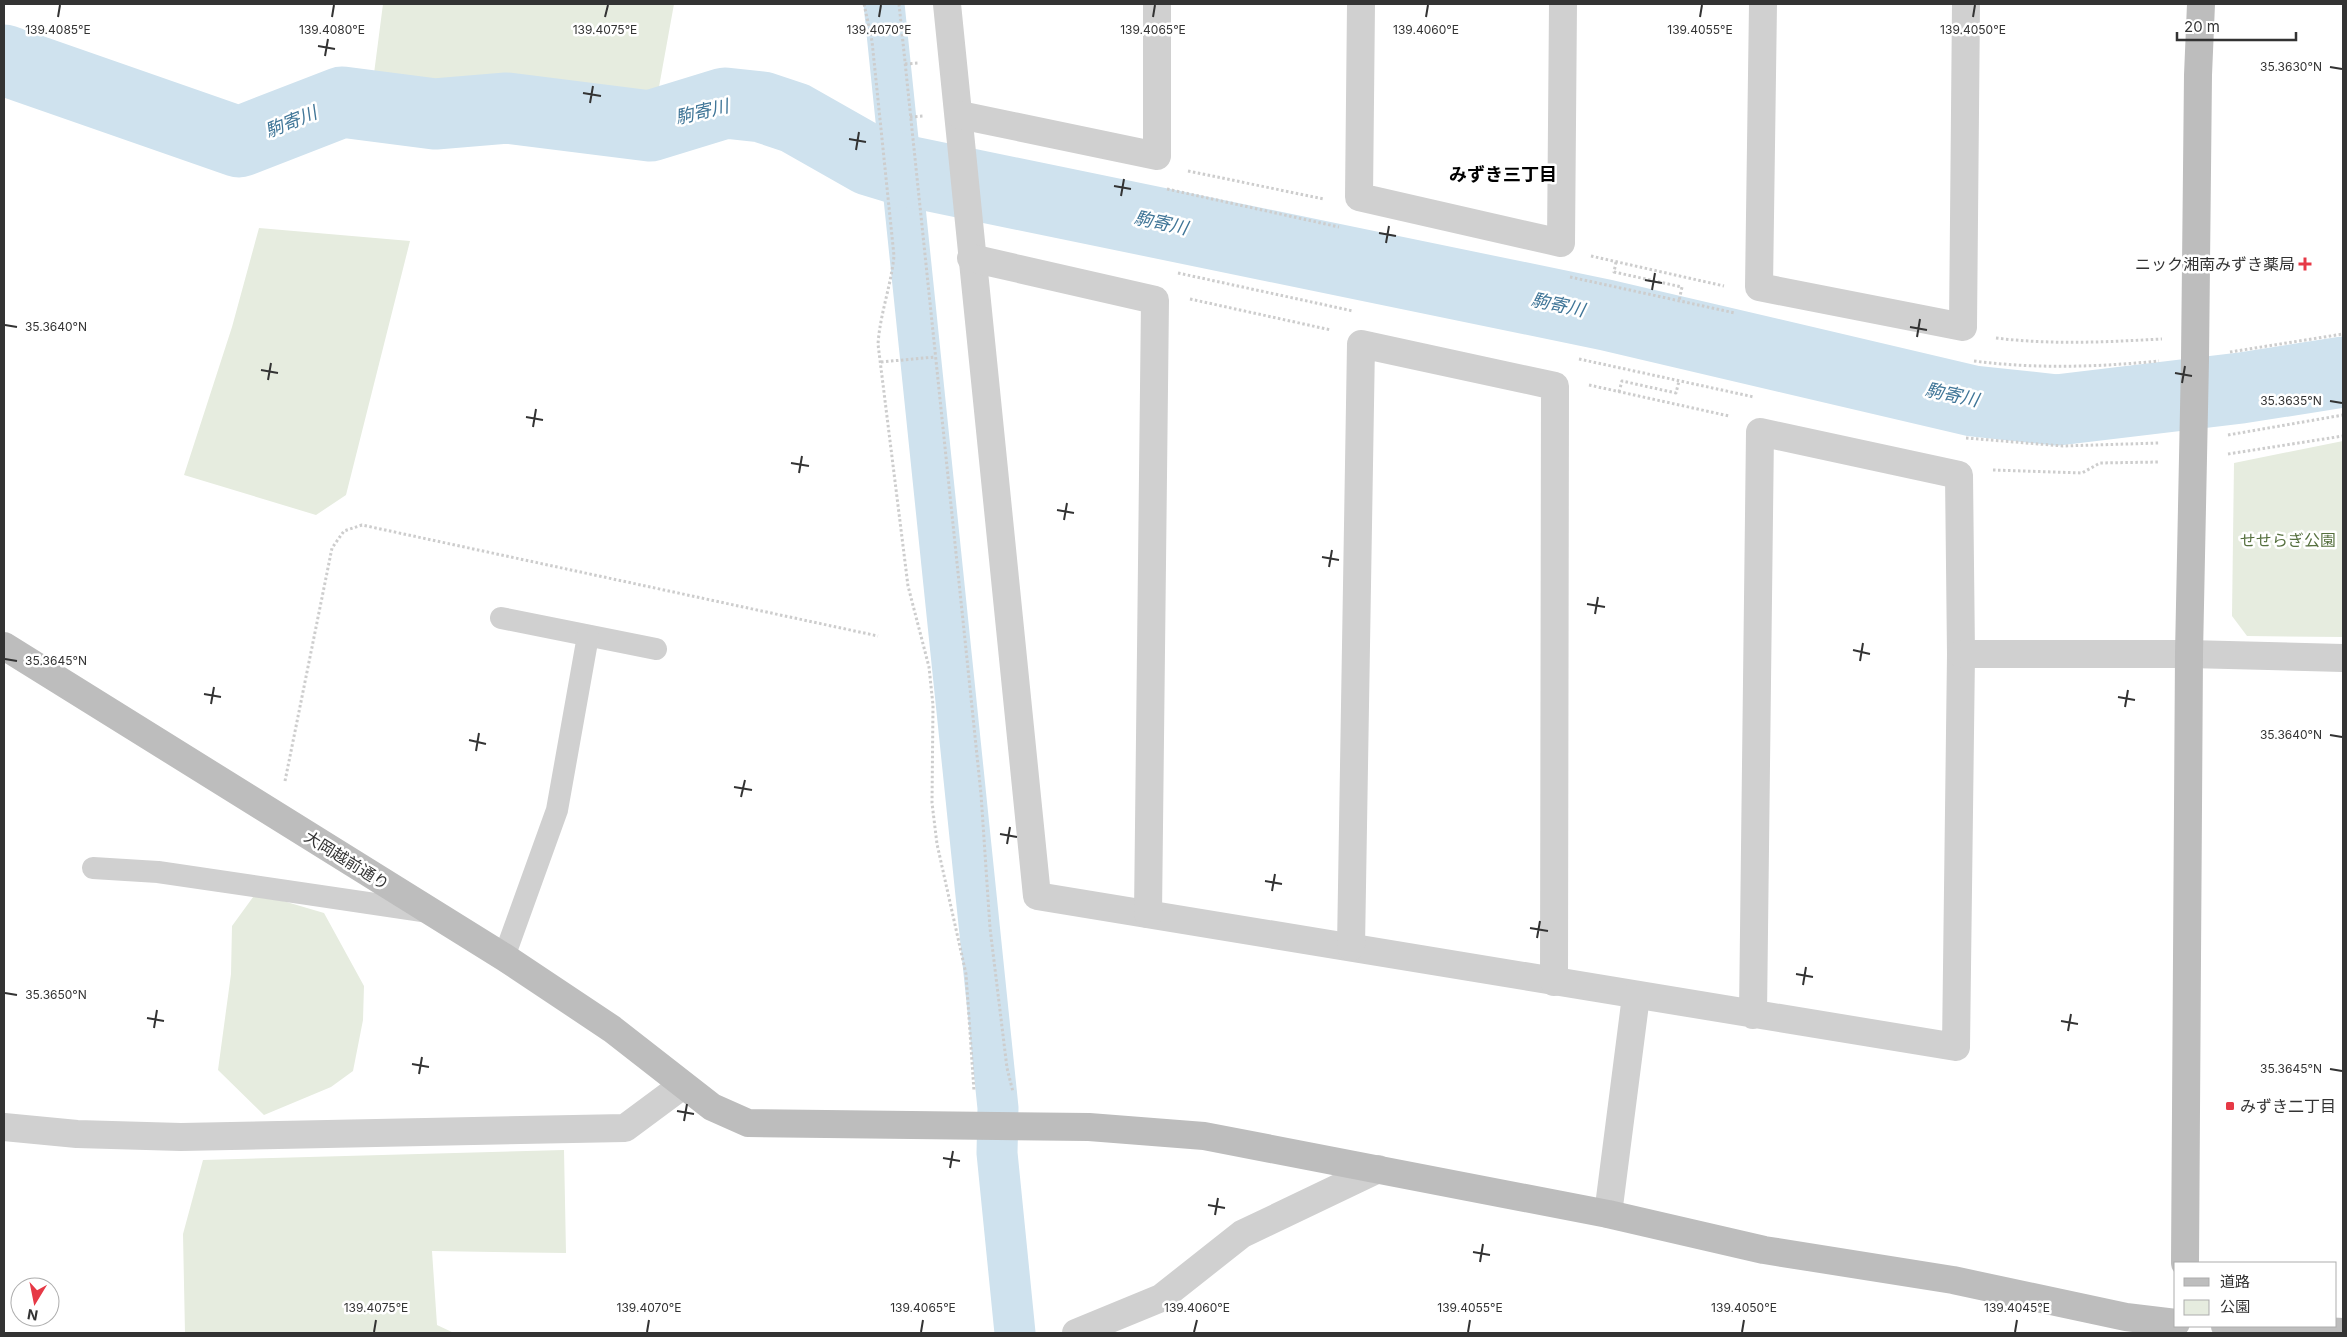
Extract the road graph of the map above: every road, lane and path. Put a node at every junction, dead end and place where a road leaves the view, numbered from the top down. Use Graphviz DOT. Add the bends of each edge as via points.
graph roads {
  1 [pos="864,4"];
  2 [pos="899,4"];
  3 [pos="947,4"];
  4 [pos="1157,4"];
  5 [pos="1361,4"];
  6 [pos="1563,4"];
  7 [pos="1763,4"];
  8 [pos="1966,4"];
  9 [pos="2201,4"];
  10 [pos="960,115"];
  11 [pos="1157,156"];
  12 [pos="1359,198"];
  13 [pos="1561,243"];
  14 [pos="971,258"];
  15 [pos="1616,262"];
  16 [pos="1760,287"];
  17 [pos="1155,300"];
  18 [pos="1679,301"];
  19 [pos="1963,327"];
  20 [pos="2343,334"];
  21 [pos="2165,339"];
  22 [pos="1361,344"];
  23 [pos="2222,354"];
  24 [pos="935,357"];
  25 [pos="881,362"];
  26 [pos="1679,381"];
  27 [pos="1555,386"];
  28 [pos="1619,392"];
  29 [pos="2343,415"];
  30 [pos="1760,432"];
  31 [pos="2343,436"];
  32 [pos="2220,437"];
  33 [pos="2220,456"];
  34 [pos="2165,462"];
  35 [pos="1959,475"];
  36 [pos="500,618"];
  37 [pos="588,636"];
  38 [pos="4,646"];
  39 [pos="656,649"];
  40 [pos="1961,654"];
  41 [pos="2189,654"];
  42 [pos="2343,658"];
  43 [pos="93,868"];
  44 [pos="432,913"];
  45 [pos="1148,914"];
  46 [pos="1351,947"];
  47 [pos="504,957"];
  48 [pos="1554,982"];
  49 [pos="1636,996"];
  50 [pos="1753,1015"];
  51 [pos="683,1086"];
  52 [pos="974,1096"];
  53 [pos="1014,1096"];
  54 [pos="4,1127"];
  55 [pos="1378,1169"];
  56 [pos="1608,1214"];
  57 [pos="2184,1262"];
  58 [pos="2174,1322"];
  59 [pos="2126,1325"];
  60 [pos="2245,1327"];
  61 [pos="2343,1332"];
  62 [pos="1076,1333"];
  1 -- 25 [label="path" via="872,41 894,256 892,281 879,327"];
  2 -- 24 [label="path"];
  3 -- 10 [label="street"];
  4 -- 11 [label="street"];
  5 -- 12 [label="street"];
  6 -- 13 [label="street"];
  7 -- 16 [label="street"];
  8 -- 19 [label="street"];
  9 -- 41 [label="street"];
  10 -- 11 [label="street"];
  10 -- 14 [label="street"];
  11 -- 12 [label="path" via="1176,168 1338,202"];
  12 -- 13 [label="street"];
  13 -- 15 [label="path" via="1580,254"];
  14 -- 17 [label="street"];
  14 -- 45 [label="street" via="1037,896"];
  15 -- 16 [label="path" via="1741,290"];
  15 -- 18 [label="path" via="1614,272 1682,287"];
  16 -- 19 [label="street"];
  17 -- 22 [label="path" via="1175,296 1334,331"];
  17 -- 45 [label="street"];
  19 -- 21 [label="path" via="1980,336 2028,342 2074,344"];
  20 -- 23 [label="path"];
  22 -- 27 [label="street"];
  22 -- 46 [label="street"];
  24 -- 25 [label="path"];
  24 -- 53 [label="path" via="981,794 990,928 1007,1068"];
  25 -- 52 [label="path" via="908,586 929,667 933,705 932,803 937,844 966,974"];
  26 -- 28 [label="path" via="1676,393 1622,381"];
  27 -- 28 [label="path" via="1577,383"];
  27 -- 48 [label="street"];
  28 -- 30 [label="path" via="1738,418"];
  29 -- 32 [label="path"];
  30 -- 35 [label="street"];
  30 -- 50 [label="street"];
  31 -- 33 [label="path"];
  34 -- 35 [label="path" via="2100,463 2082,472 1978,470"];
  35 -- 40 [label="street"];
  36 -- 37 [label="lane"];
  37 -- 39 [label="lane"];
  37 -- 47 [label="lane" via="556,810"];
  38 -- 44 [label="street, 大岡越前通り"];
  40 -- 41 [label="street"];
  40 -- 50 [label="street" via="1956,1047"];
  41 -- 42 [label="street"];
  41 -- 57 [label="street"];
  43 -- 44 [label="lane" via="158,872"];
  44 -- 47 [label="street, 大岡越前通り"];
  45 -- 46 [label="street"];
  46 -- 48 [label="street"];
  47 -- 51 [label="street, 大岡越前通り" via="612,1029"];
  48 -- 49 [label="street"];
  49 -- 50 [label="street"];
  49 -- 56 [label="street"];
  51 -- 54 [label="street" via="625,1128 182,1137 78,1134"];
  51 -- 55 [label="street, 大岡越前通り" via="712,1106 748,1123 1089,1127 1204,1136"];
  55 -- 56 [label="street, 大岡越前通り"];
  55 -- 62 [label="street" via="1242,1234 1162,1298"];
  56 -- 59 [label="street, 大岡越前通り" via="1764,1250 1953,1280"];
  58 -- 59 [label="street, 大岡越前通り"];
  60 -- 61 [label="street"];
}
